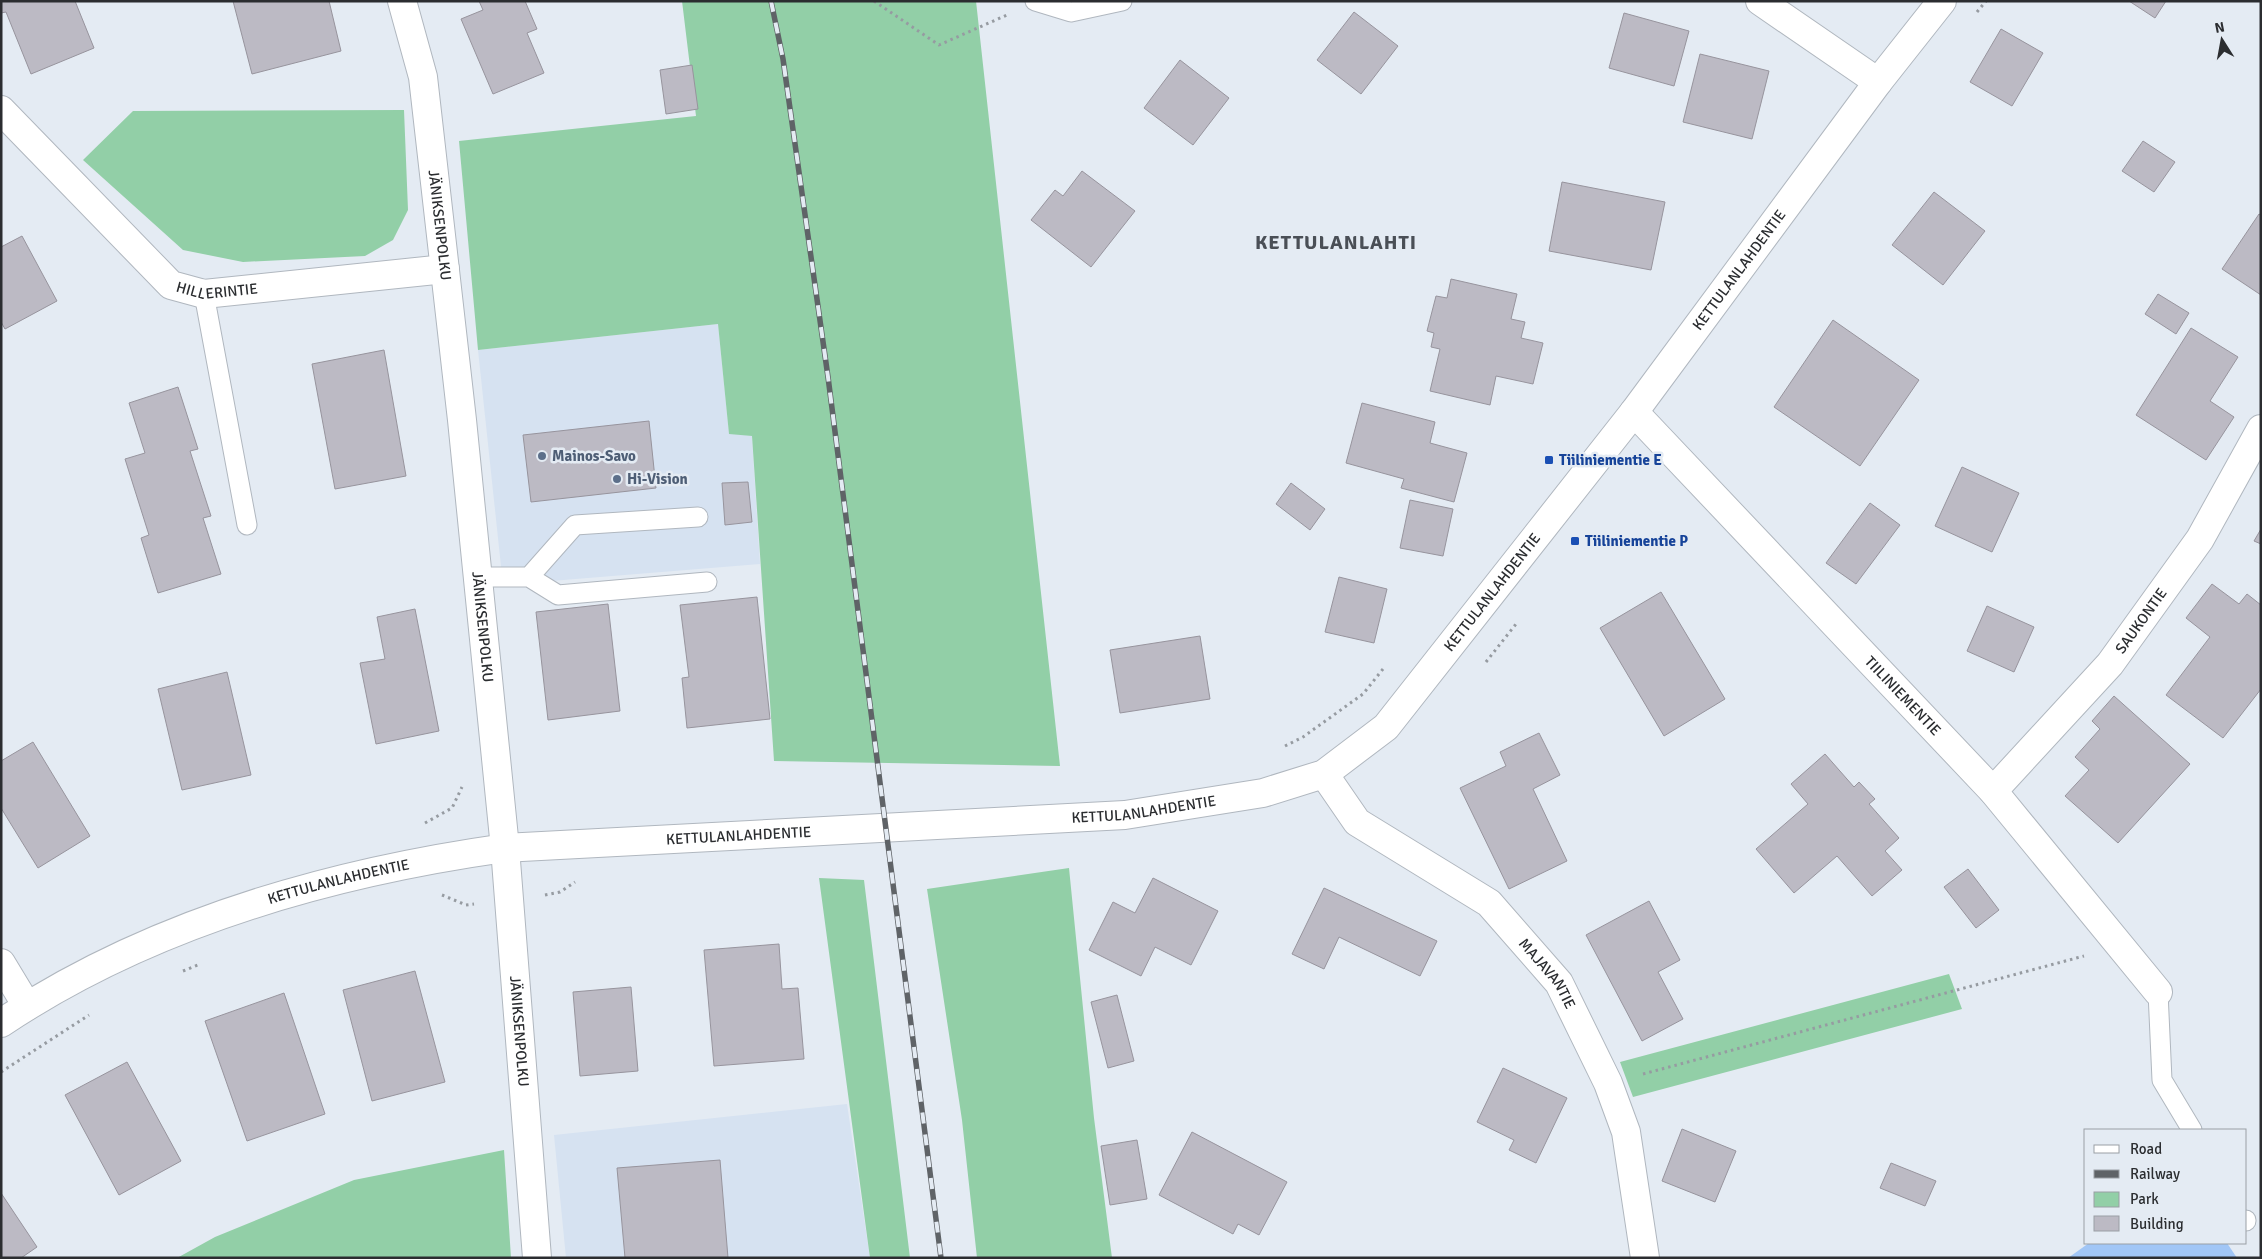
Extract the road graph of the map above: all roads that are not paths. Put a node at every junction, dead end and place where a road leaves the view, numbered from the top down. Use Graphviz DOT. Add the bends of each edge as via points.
graph roads {
  1 [pos="402,1"];
  2 [pos="1122,1"];
  3 [pos="1760,1"];
  4 [pos="1942,1"];
  5 [pos="1035,2"];
  6 [pos="1878,82"];
  7 [pos="1,110"];
  8 [pos="446,269"];
  9 [pos="204,294"];
  10 [pos="1634,412"];
  11 [pos="2261,429"];
  12 [pos="698,517"];
  13 [pos="247,525"];
  14 [pos="479,577"];
  15 [pos="529,577"];
  16 [pos="707,582"];
  17 [pos="1324,774"];
  18 [pos="1993,791"];
  19 [pos="505,848"];
  20 [pos="1,963"];
  21 [pos="2158,992"];
  22 [pos="27,1006"];
  23 [pos="1,1023"];
  24 [pos="2191,1129"];
  25 [pos="538,1258"];
  26 [pos="1645,1258"];
  1 -- 8 [label="street, JÄNIKSENPOLKU" via="423,76"];
  2 -- 5 [label="lane" via="1071,12"];
  3 -- 6 [label="street"];
  4 -- 6 [label="street, KETTULANLAHDENTIE"];
  6 -- 10 [label="street, KETTULANLAHDENTIE"];
  7 -- 9 [label="street, HILLERINTIE" via="171,285"];
  8 -- 9 [label="street, HILLERINTIE"];
  8 -- 14 [label="street, JÄNIKSENPOLKU"];
  9 -- 13 [label="lane"];
  10 -- 17 [label="street, KETTULANLAHDENTIE" via="1386,727"];
  10 -- 18 [label="street, TIILINIEMENTIE"];
  11 -- 18 [label="street, SAUKONTIE" via="2200,538 2110,664"];
  12 -- 15 [label="lane" via="575,525"];
  14 -- 15 [label="lane"];
  14 -- 19 [label="street, JÄNIKSENPOLKU"];
  15 -- 16 [label="lane" via="558,595"];
  17 -- 19 [label="street, KETTULANLAHDENTIE" via="1262,794 1125,814"];
  17 -- 26 [label="street, MAJAVANTIE" via="1357,822 1489,902 1559,983 1608,1083 1626,1132"];
  18 -- 21 [label="street, TIILINIEMENTIE"];
  19 -- 22 [label="street, KETTULANLAHDENTIE" via="432,858 264,899 133,949"];
  19 -- 25 [label="street, JÄNIKSENPOLKU"];
  20 -- 22 [label="street"];
  21 -- 24 [label="lane" via="2162,1080"];
  22 -- 23 [label="street, KETTULANLAHDENTIE"];
}
